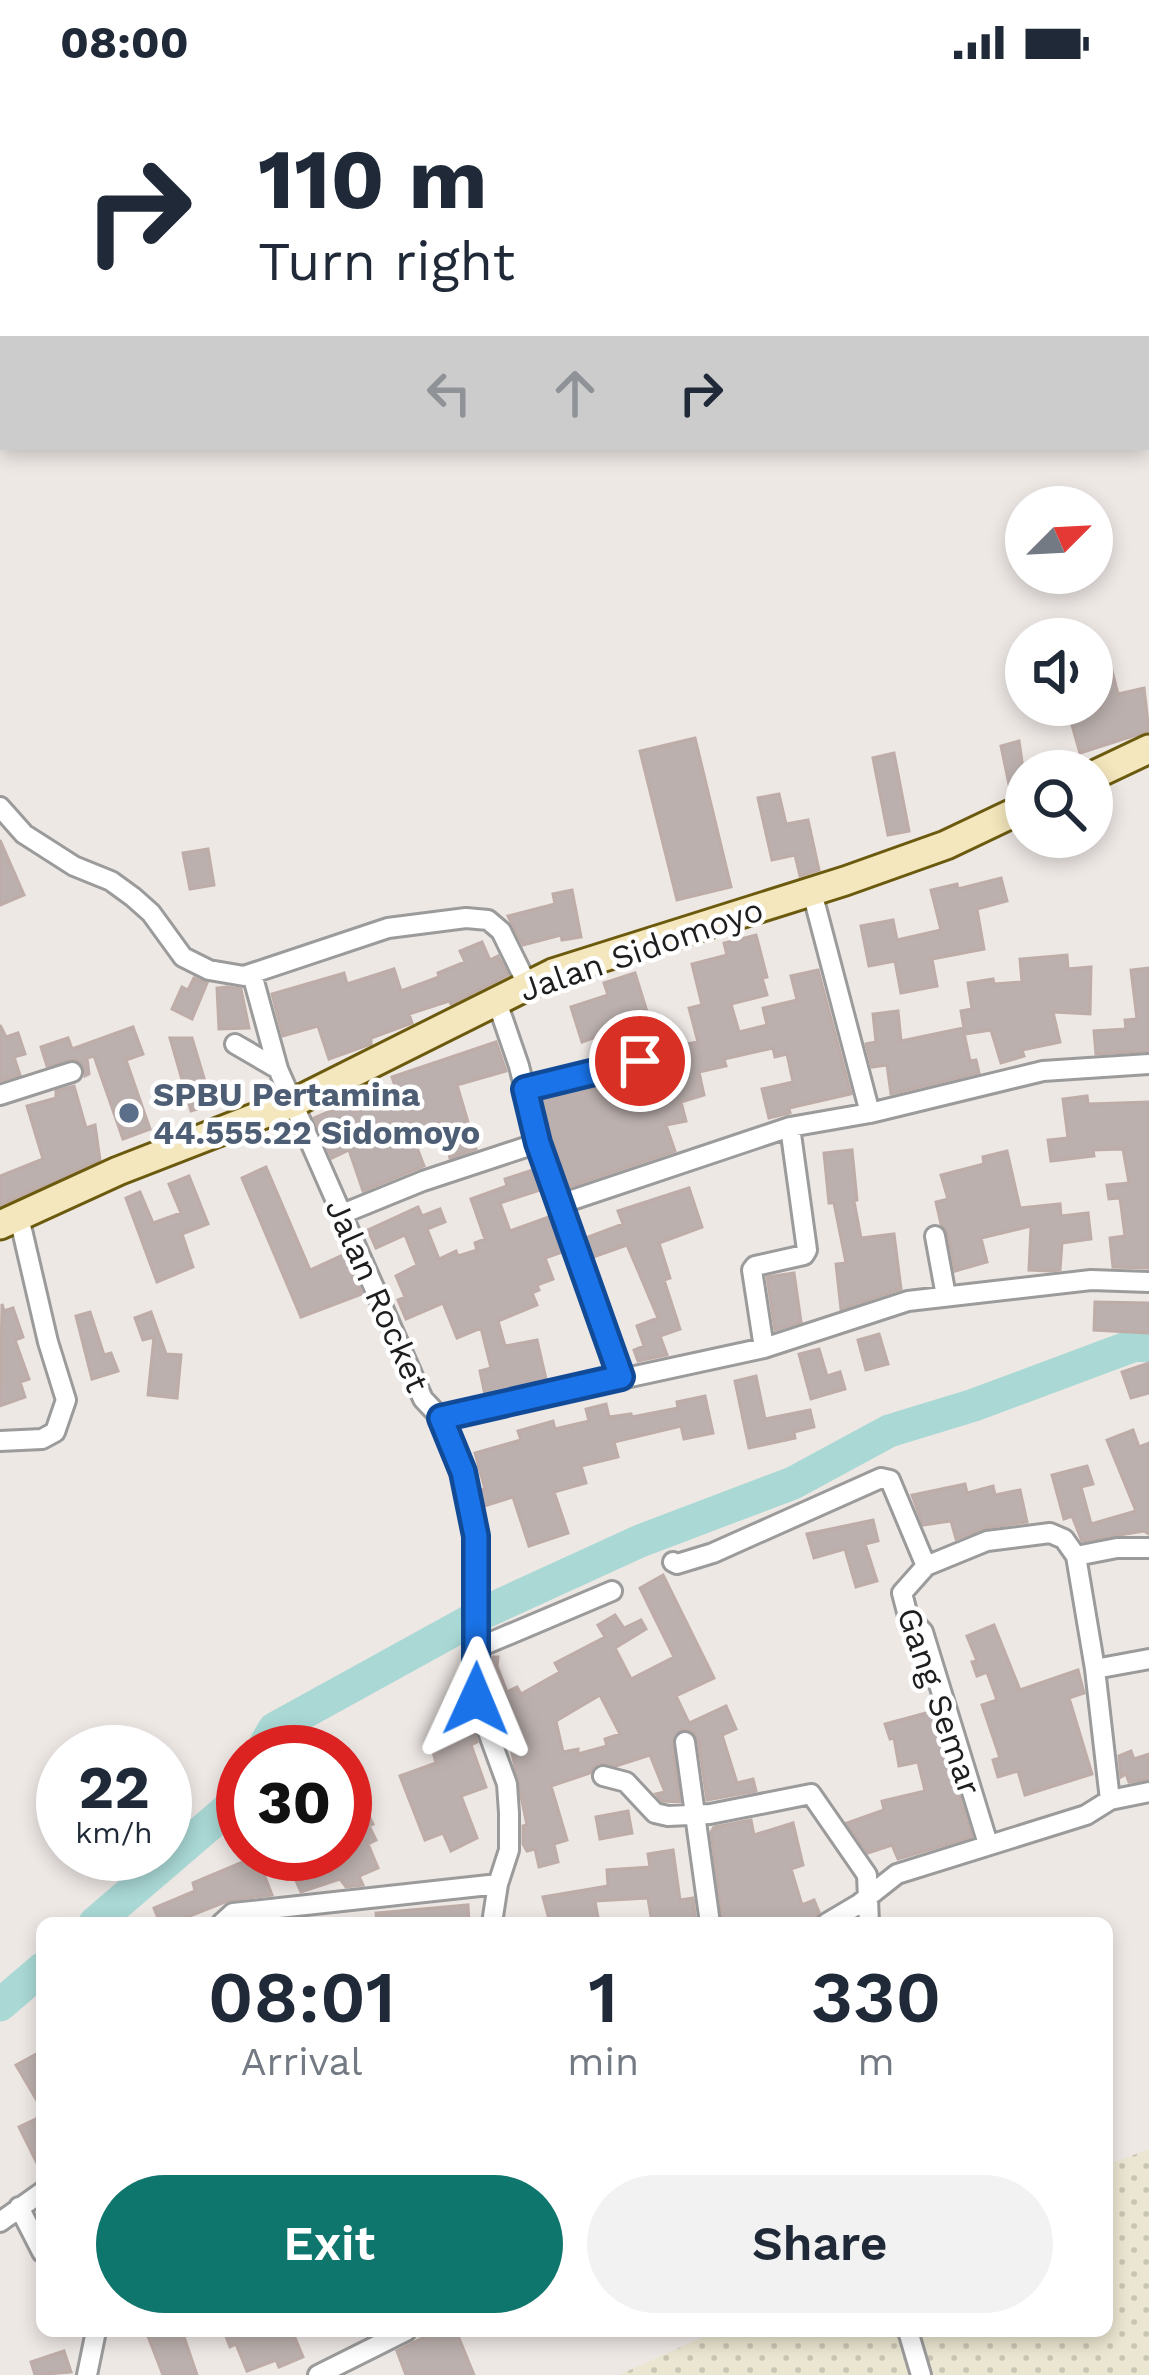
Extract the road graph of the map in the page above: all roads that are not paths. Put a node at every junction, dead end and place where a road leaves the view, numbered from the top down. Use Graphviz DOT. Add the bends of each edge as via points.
graph roads {
  1 [pos="1149,749"];
  2 [pos="1113,766"];
  3 [pos="0,808"];
  4 [pos="1005,817"];
  5 [pos="812,892"];
  6 [pos="252,974"];
  7 [pos="527,984"];
  8 [pos="496,999"];
  9 [pos="235,1044"];
  10 [pos="640,1061"];
  11 [pos="1149,1064"];
  12 [pos="278,1070"];
  13 [pos="72,1072"];
  14 [pos="525,1089"];
  15 [pos="0,1096"];
  16 [pos="290,1102"];
  17 [pos="870,1113"];
  18 [pos="790,1127"];
  19 [pos="538,1143"];
  20 [pos="560,1204"];
  21 [pos="342,1214"];
  22 [pos="10,1221"];
  23 [pos="935,1236"];
  24 [pos="1149,1282"];
  25 [pos="946,1297"];
  26 [pos="764,1348"];
  27 [pos="621,1377"];
  28 [pos="441,1418"];
  29 [pos="0,1441"];
  30 [pos="1149,1548"];
  31 [pos="1076,1556"];
  32 [pos="673,1562"];
  33 [pos="926,1566"];
  34 [pos="612,1591"];
  35 [pos="476,1648"];
  36 [pos="1149,1659"];
  37 [pos="1095,1669"];
  38 [pos="685,1742"];
  39 [pos="603,1776"];
  40 [pos="1149,1792"];
  41 [pos="1109,1800"];
  42 [pos="696,1816"];
  43 [pos="988,1844"];
  44 [pos="498,1884"];
  45 [pos="870,1894"];
  46 [pos="229,1917"];
  47 [pos="493,1917"];
  48 [pos="709,1917"];
  49 [pos="836,1917"];
  50 [pos="869,1917"];
  51 [pos="36,2196"];
  52 [pos="19,2207"];
  53 [pos="0,2222"];
  54 [pos="36,2240"];
  55 [pos="90,2337"];
  56 [pos="394,2337"];
  57 [pos="910,2337"];
  58 [pos="87,2375"];
  59 [pos="318,2375"];
  60 [pos="921,2375"];
  1 -- 2 [label="main road"];
  3 -- 6 [label="street" via="25,834 133,897 183,957 209,970"];
  4 -- 5 [label="main road, Jalan Sidomoyo"];
  5 -- 7 [label="main road, Jalan Sidomoyo"];
  5 -- 17 [label="street"];
  6 -- 7 [label="street" via="388,928 466,918 501,931"];
  6 -- 12 [label="street, Jalan Rocket"];
  7 -- 8 [label="main road, Jalan Sidomoyo"];
  8 -- 14 [label="street"];
  8 -- 16 [label="main road, Jalan Sidomoyo"];
  9 -- 12 [label="street"];
  10 -- 14 [label="street"];
  11 -- 17 [label="street" via="1043,1071"];
  12 -- 16 [label="street, Jalan Rocket"];
  13 -- 15 [label="street"];
  14 -- 19 [label="street"];
  16 -- 21 [label="street, Jalan Rocket"];
  16 -- 22 [label="main road, Jalan Sidomoyo"];
  17 -- 18 [label="street"];
  18 -- 20 [label="street"];
  18 -- 26 [label="street" via="807,1250 752,1270"];
  19 -- 20 [label="street"];
  19 -- 21 [label="street"];
  20 -- 27 [label="street"];
  21 -- 28 [label="street, Jalan Rocket" via="423,1399"];
  22 -- 29 [label="street" via="66,1400 55,1432"];
  23 -- 25 [label="street"];
  24 -- 25 [label="street" via="1091,1280"];
  25 -- 26 [label="street" via="908,1301"];
  26 -- 27 [label="street"];
  27 -- 28 [label="street"];
  28 -- 35 [label="street, Jalan Rocket" via="476,1536"];
  30 -- 31 [label="street"];
  31 -- 33 [label="street" via="1064,1539 1045,1532 987,1541"];
  31 -- 37 [label="street"];
  32 -- 33 [label="street" via="713,1553 881,1478 890,1480"];
  33 -- 43 [label="street, Gang Semar" via="902,1593 922,1632"];
  34 -- 35 [label="street"];
  35 -- 44 [label="street, Jalan Rocket" via="476,1699 507,1784 509,1850"];
  36 -- 37 [label="street"];
  37 -- 41 [label="street"];
  38 -- 42 [label="street"];
  39 -- 42 [label="street" via="631,1786 655,1813"];
  40 -- 41 [label="street"];
  41 -- 43 [label="street" via="1086,1815"];
  42 -- 45 [label="street" via="811,1795 867,1875"];
  42 -- 48 [label="street"];
  43 -- 45 [label="street" via="897,1874"];
  44 -- 46 [label="street"];
  44 -- 47 [label="street, Jalan Rocket"];
  45 -- 49 [label="street"];
  45 -- 50 [label="street"];
  51 -- 52 [label="street"];
  52 -- 53 [label="street"];
  52 -- 54 [label="street"];
  55 -- 58 [label="street"];
  56 -- 59 [label="street"];
  57 -- 60 [label="street"];
}
